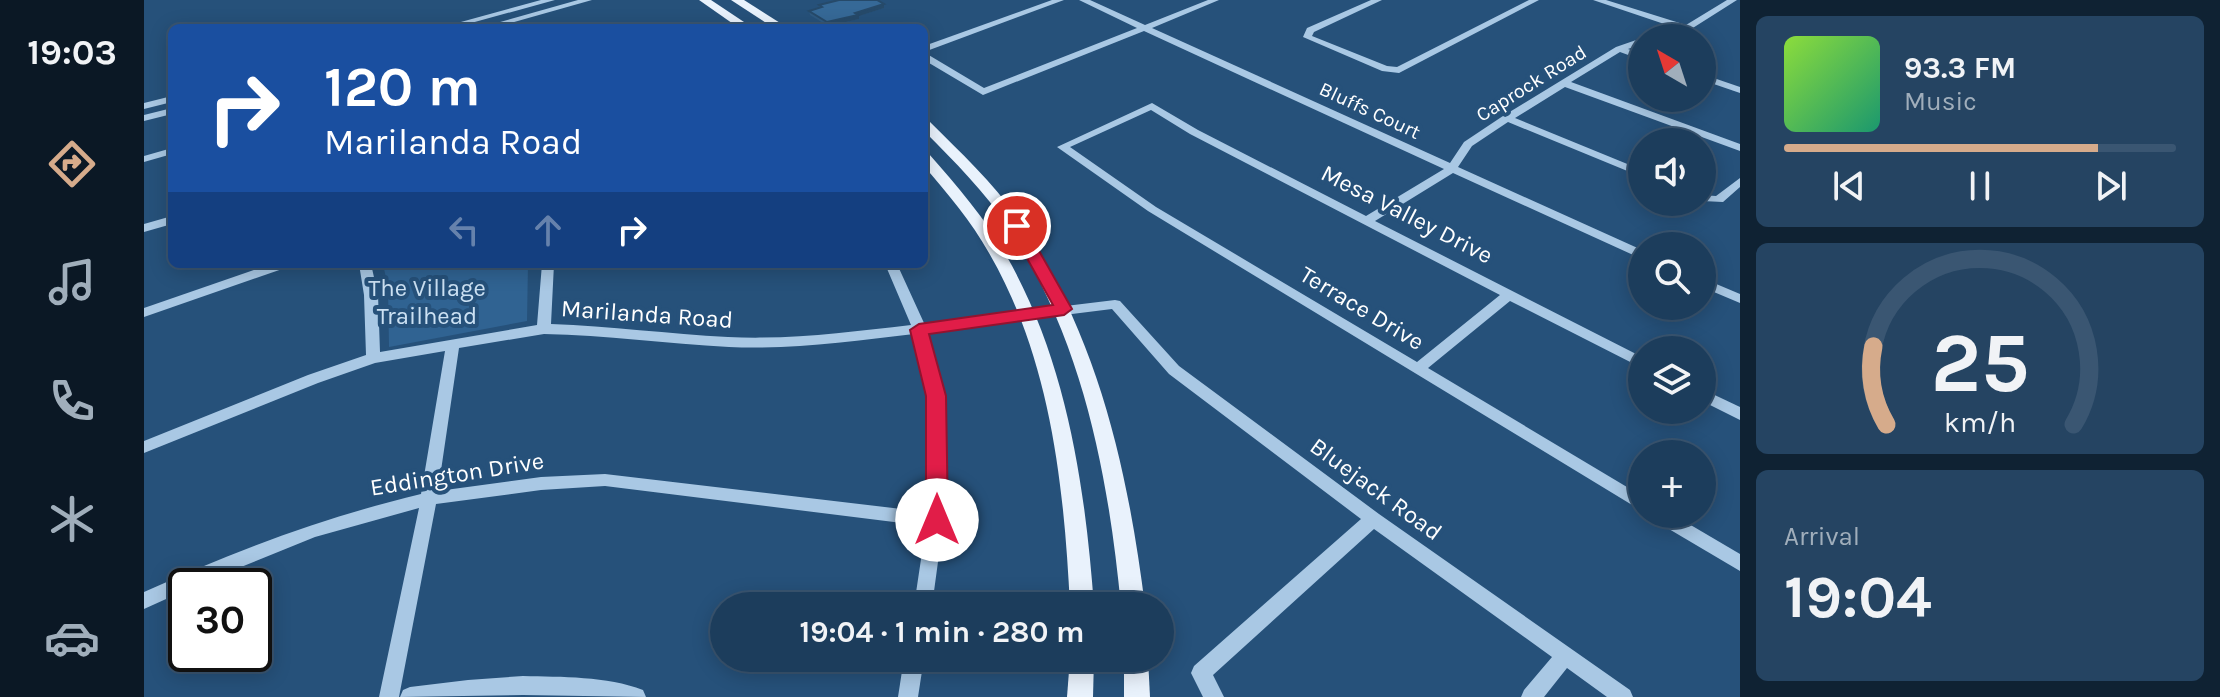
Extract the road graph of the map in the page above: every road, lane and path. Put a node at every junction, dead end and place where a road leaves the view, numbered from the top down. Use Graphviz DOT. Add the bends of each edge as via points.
graph roads {
  1 [pos="551,0"];
  2 [pos="588,0"];
  3 [pos="704,0"];
  4 [pos="736,0"];
  5 [pos="1060,0"];
  6 [pos="1083,0"];
  7 [pos="1213,0"];
  8 [pos="1378,0"];
  9 [pos="1535,0"];
  10 [pos="1597,0"];
  11 [pos="1733,0"];
  12 [pos="769,20"];
  13 [pos="458,24"];
  14 [pos="498,24"];
  15 [pos="741,24"];
  16 [pos="756,24"];
  17 [pos="776,24"];
  18 [pos="1673,24"];
  19 [pos="1693,24"];
  20 [pos="1144,28"];
  21 [pos="1628,46"];
  22 [pos="928,48"];
  23 [pos="1619,49"];
  24 [pos="1628,52"];
  25 [pos="928,58"];
  26 [pos="1716,82"];
  27 [pos="1564,83"];
  28 [pos="1740,90"];
  29 [pos="168,100"];
  30 [pos="144,106"];
  31 [pos="168,112"];
  32 [pos="144,118"];
  33 [pos="1507,118"];
  34 [pos="928,128"];
  35 [pos="1062,147"];
  36 [pos="1740,148"];
  37 [pos="168,152"];
  38 [pos="144,159"];
  39 [pos="928,161"];
  40 [pos="1628,168"];
  41 [pos="1451,169"];
  42 [pos="1740,181"];
  43 [pos="1716,200"];
  44 [pos="1368,220"];
  45 [pos="168,221"];
  46 [pos="144,228"];
  47 [pos="1628,249"];
  48 [pos="273,268"];
  49 [pos="366,268"];
  50 [pos="548,268"];
  51 [pos="893,268"];
  52 [pos="1716,288"];
  53 [pos="1510,294"];
  54 [pos="1740,299"];
  55 [pos="1115,304"];
  56 [pos="1064,309"];
  57 [pos="144,313"];
  58 [pos="1028,313"];
  59 [pos="544,329"];
  60 [pos="919,330"];
  61 [pos="453,343"];
  62 [pos="1628,356"];
  63 [pos="373,358"];
  64 [pos="1418,369"];
  65 [pos="1716,401"];
  66 [pos="1740,414"];
  67 [pos="144,447"];
  68 [pos="1628,496"];
  69 [pos="429,498"];
  70 [pos="1373,519"];
  71 [pos="937,520"];
  72 [pos="1681,528"];
  73 [pos="1740,563"];
  74 [pos="925,592"];
  75 [pos="1081,592"];
  76 [pos="1132,592"];
  77 [pos="144,601"];
  78 [pos="1566,655"];
  79 [pos="912,672"];
  80 [pos="1081,672"];
  81 [pos="1136,672"];
  82 [pos="389,697"];
  83 [pos="410,697"];
  84 [pos="636,697"];
  85 [pos="908,697"];
  86 [pos="1080,697"];
  87 [pos="1137,697"];
  88 [pos="1214,697"];
  89 [pos="1531,697"];
  90 [pos="1623,697"];
  1 -- 13 [label="street"];
  2 -- 14 [label="street"];
  3 -- 15 [label="main road"];
  4 -- 12 [label="main road"];
  5 -- 22 [label="street"];
  6 -- 20 [label="street, Bluffs Court"];
  7 -- 20 [label="street"];
  8 -- 9 [label="street" via="1306,35 1399,70"];
  10 -- 18 [label="street"];
  11 -- 19 [label="street"];
  12 -- 16 [label="main road"];
  12 -- 17 [label="main road"];
  20 -- 25 [label="street" via="983,92"];
  20 -- 41 [label="street, Bluffs Court"];
  21 -- 23 [label="street, Caprock Road"];
  23 -- 24 [label="street"];
  23 -- 27 [label="street, Caprock Road"];
  26 -- 28 [label="street"];
  27 -- 33 [label="street, Caprock Road"];
  27 -- 36 [label="street"];
  29 -- 30 [label="street"];
  31 -- 32 [label="street"];
  33 -- 40 [label="street"];
  33 -- 41 [label="street, Caprock Road" via="1468,144"];
  34 -- 56 [label="main road" via="1001,205 1039,260"];
  35 -- 44 [label="street, Mesa Valley Drive" via="1152,106"];
  35 -- 64 [label="street, Terrace Drive" via="1152,209"];
  37 -- 38 [label="street"];
  39 -- 58 [label="main road" via="987,235"];
  41 -- 44 [label="street, Caprock Road"];
  41 -- 47 [label="street, Bluffs Court"];
  42 -- 43 [label="street"];
  44 -- 53 [label="street, Mesa Valley Drive"];
  45 -- 46 [label="street"];
  48 -- 57 [label="street"];
  49 -- 63 [label="street"];
  50 -- 59 [label="street"];
  51 -- 60 [label="street"];
  52 -- 54 [label="street"];
  53 -- 62 [label="street, Mesa Valley Drive"];
  53 -- 64 [label="street"];
  55 -- 56 [label="street, Marilanda Road"];
  55 -- 70 [label="street, Bluejack Road" via="1174,370"];
  56 -- 58 [label="street, Marilanda Road"];
  56 -- 76 [label="main road" via="1093,382 1111,448"];
  58 -- 60 [label="street, Marilanda Road"];
  58 -- 75 [label="main road" via="1064,433"];
  59 -- 60 [label="street, Marilanda Road" via="729,342 810,342"];
  59 -- 61 [label="street, Marilanda Road"];
  60 -- 71 [label="street" via="936,396"];
  61 -- 63 [label="street, Marilanda Road"];
  61 -- 69 [label="street"];
  63 -- 67 [label="street, Marilanda Road"];
  64 -- 68 [label="street, Terrace Drive"];
  65 -- 66 [label="street"];
  69 -- 71 [label="street, Eddington Drive" via="536,483 605,480"];
  69 -- 77 [label="street, Eddington Drive" via="265,545"];
  69 -- 82 [label="street"];
  70 -- 78 [label="street, Bluejack Road"];
  70 -- 88 [label="street" via="1201,673"];
  71 -- 74 [label="street"];
  72 -- 73 [label="street"];
  78 -- 89 [label="street"];
  78 -- 90 [label="street, Bluejack Road"];
  79 -- 85 [label="street"];
  80 -- 86 [label="main road"];
  81 -- 87 [label="main road"];
  83 -- 84 [label="street" via="480,686 584,686"];
}
